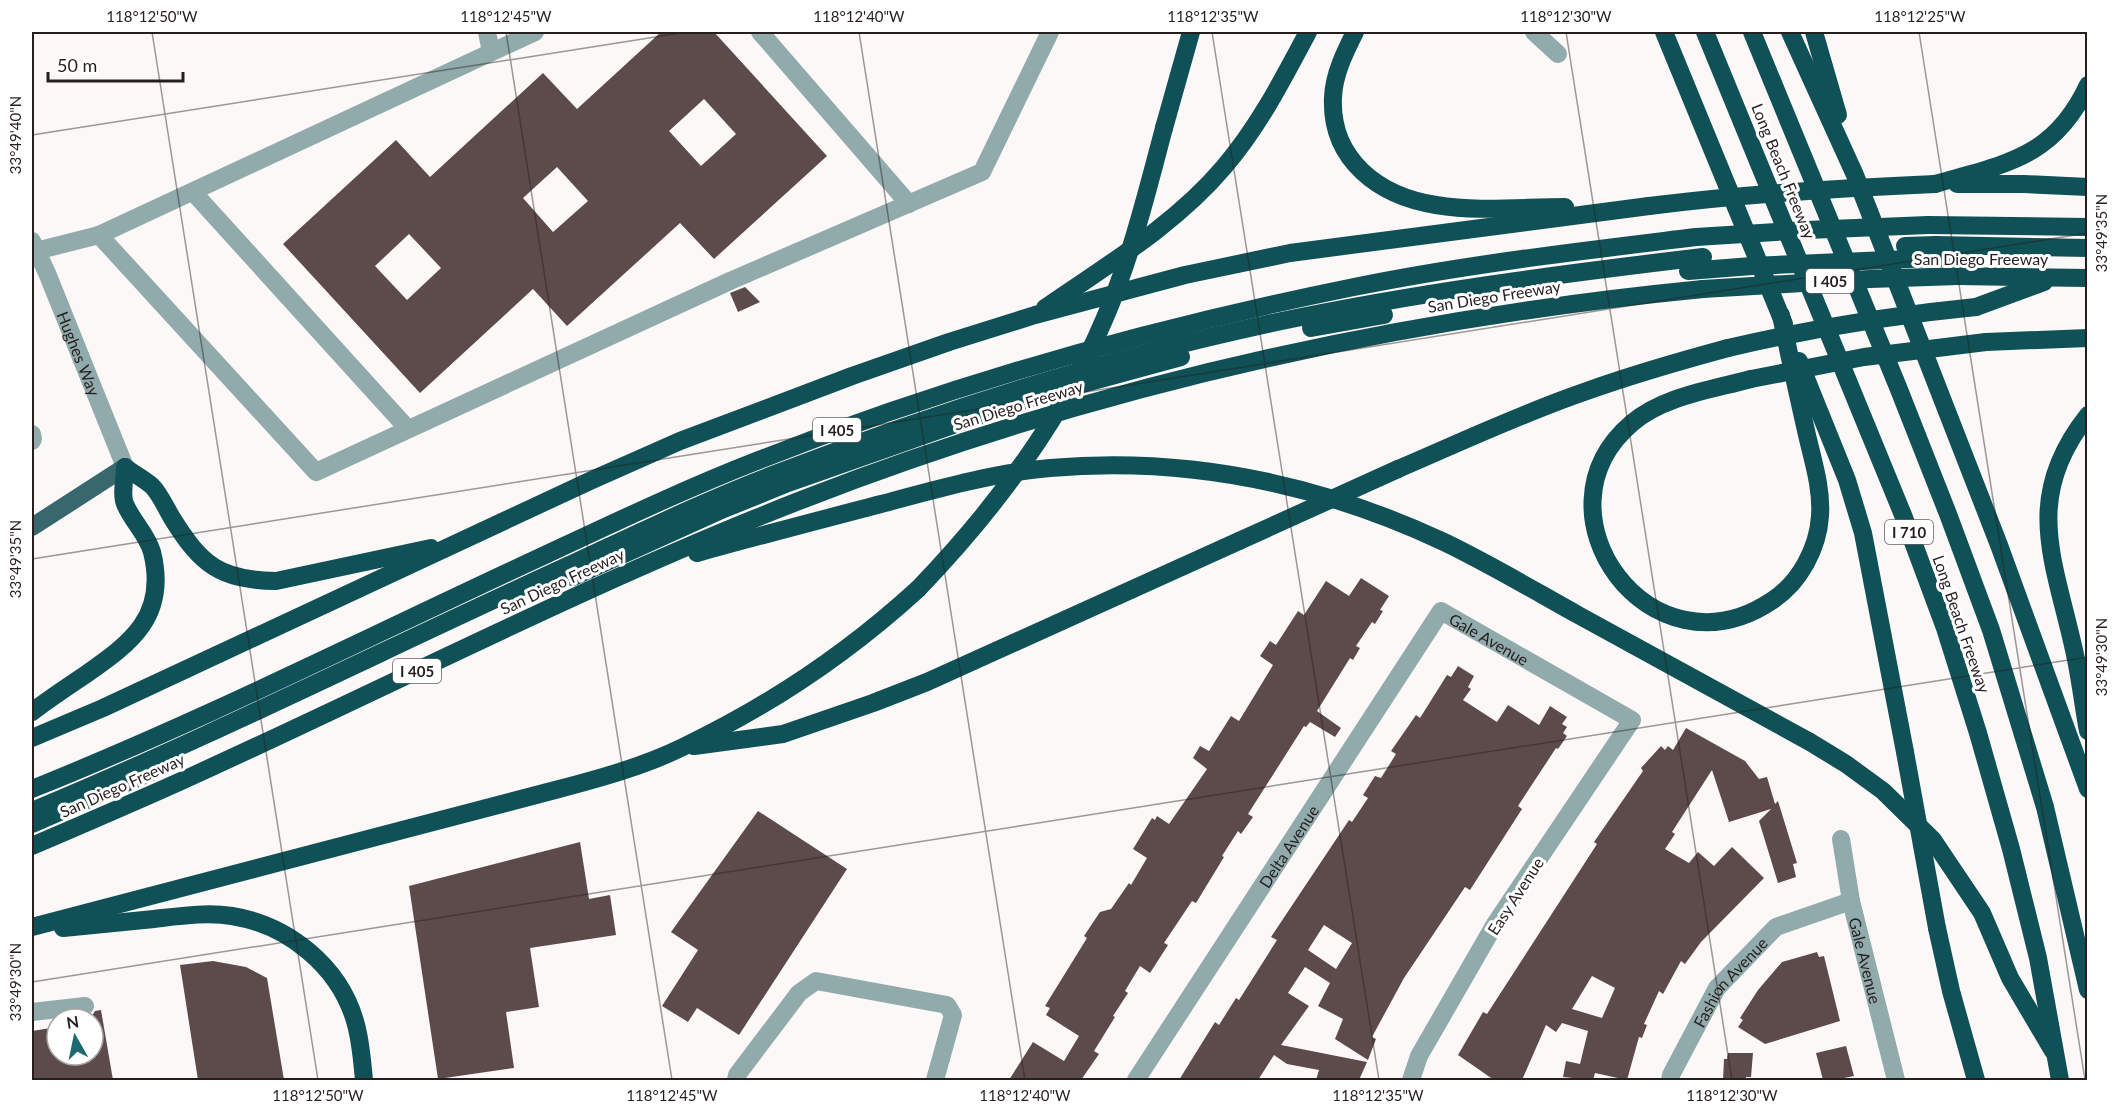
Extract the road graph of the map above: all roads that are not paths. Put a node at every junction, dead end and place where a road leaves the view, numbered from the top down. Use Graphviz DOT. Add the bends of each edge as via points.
graph roads {
  1 [pos="487,32"];
  2 [pos="535,32"];
  3 [pos="760,32"];
  4 [pos="1050,32"];
  5 [pos="1191,32"];
  6 [pos="1308,32"];
  7 [pos="1355,32"];
  8 [pos="1534,32"];
  9 [pos="1664,32"];
  10 [pos="1705,32"];
  11 [pos="1752,32"];
  12 [pos="1790,32"];
  13 [pos="1814,32"];
  14 [pos="491,52"];
  15 [pos="1558,54"];
  16 [pos="2088,85"];
  17 [pos="1855,175"];
  18 [pos="1935,184"];
  19 [pos="2088,187"];
  20 [pos="193,192"];
  21 [pos="909,204"];
  22 [pos="1649,206"];
  23 [pos="2088,227"];
  24 [pos="99,235"];
  25 [pos="33,247"];
  26 [pos="2088,248"];
  27 [pos="2088,258"];
  28 [pos="2055,278"];
  29 [pos="2088,278"];
  30 [pos="1035,315"];
  31 [pos="1781,315"];
  32 [pos="2088,338"];
  33 [pos="2088,415"];
  34 [pos="408,429"];
  35 [pos="32,434"];
  36 [pos="32,441"];
  37 [pos="125,467"];
  38 [pos="32,526"];
  39 [pos="462,541"];
  40 [pos="632,570"];
  41 [pos="1441,611"];
  42 [pos="32,712"];
  43 [pos="1632,720"];
  44 [pos="2088,731"];
  45 [pos="32,738"];
  46 [pos="681,748"];
  47 [pos="32,789"];
  48 [pos="2088,789"];
  49 [pos="32,811"];
  50 [pos="32,824"];
  51 [pos="1841,839"];
  52 [pos="32,846"];
  53 [pos="1851,901"];
  54 [pos="32,929"];
  55 [pos="2088,990"];
  56 [pos="85,1006"];
  57 [pos="32,1012"];
  58 [pos="2054,1051"];
  59 [pos="364,1080"];
  60 [pos="736,1080"];
  61 [pos="934,1080"];
  62 [pos="1136,1080"];
  63 [pos="1411,1080"];
  64 [pos="1670,1080"];
  65 [pos="1896,1080"];
  66 [pos="1976,1080"];
  67 [pos="2060,1080"];
  1 -- 14 [label="street"];
  2 -- 14 [label="street"];
  3 -- 21 [label="street"];
  4 -- 21 [label="street" via="982,172"];
  5 -- 46 [label="highway, bridge" via="1125,266 1104,321 1047,428 1001,495 953,553 885,619 838,656 737,720"];
  6 -- 30 [label="highway" via="1253,129 1223,168 1166,223"];
  7 -- 22 [label="highway" via="1337,75 1335,117 1346,151 1368,178 1381,187 1438,206"];
  8 -- 15 [label="street"];
  9 -- 31 [label="highway"];
  10 -- 58 [label="highway, Long Beach Freeway / I 710" via="1903,515 1945,628 2011,849 2038,958"];
  11 -- 55 [label="highway, Long Beach Freeway / I 710" via="1898,387 1991,630 2046,807"];
  12 -- 17 [label="highway"];
  13 -- 17 [label="highway"];
  14 -- 20 [label="street"];
  16 -- 18 [label="highway" via="2072,114 2043,145 2015,160"];
  17 -- 48 [label="highway" via="1999,545"];
  18 -- 19 [label="highway"];
  18 -- 22 [label="highway, bridge" via="1780,192"];
  20 -- 24 [label="street"];
  20 -- 34 [label="street"];
  21 -- 34 [label="street" via="730,281"];
  22 -- 30 [label="highway" via="1290,253 1185,275"];
  23 -- 47 [label="highway, San Diego Freeway / I 405, bridge" via="1928,225 1696,237 1358,286 1135,337 841,428 697,485 245,696"];
  24 -- 25 [label="street"];
  24 -- 34 [label="street" via="316,472"];
  25 -- 37 [label="street, Hughes Way"];
  26 -- 49 [label="highway, bridge" via="1936,244 1703,257 1466,288 1340,310 1124,359 1024,387 773,474"];
  27 -- 50 [label="highway, bridge" via="1956,257 1764,265 1573,284 1268,336 1027,399 719,511"];
  28 -- 29 [label="highway, San Diego Freeway / I 405"];
  28 -- 40 [label="highway, San Diego Freeway / I 405, bridge" via="1958,276 1703,289 1459,320 1266,358 1149,386 900,463"];
  28 -- 46 [label="highway, bridge" via="1976,307 1847,323 1647,370 1528,413 927,682 783,735"];
  30 -- 39 [label="highway" via="948,342 704,431"];
  31 -- 32 [label="highway, bridge" via="1816,475 1820,516 1812,552 1791,585 1762,608 1727,620 1690,621 1669,615 1640,601 1628,590 1610,566 1594,518 1594,494 1607,453 1648,412 1693,394 1750,379 1864,357 1986,342"];
  31 -- 66 [label="highway, bridge" via="1847,480 1863,533 1937,928"];
  33 -- 44 [label="highway" via="2060,457 2053,478 2047,528"];
  35 -- 36 [label="street"];
  37 -- 38 [label="main road"];
  37 -- 39 [label="highway" via="154,488 201,558 233,577 276,581"];
  37 -- 42 [label="highway" via="124,502 151,550 155,591 151,607 134,637"];
  39 -- 45 [label="highway"];
  40 -- 52 [label="highway, San Diego Freeway / I 405" via="174,785"];
  40 -- 58 [label="highway" via="933,490 1048,468 1142,466 1212,471 1284,484 1365,508 1447,544 1810,742 1883,791 1933,840 1962,882 1982,914 2010,978"];
  41 -- 43 [label="street, Gale Avenue"];
  41 -- 62 [label="street, Delta Avenue"];
  43 -- 63 [label="street, Easy Avenue" via="1495,924 1419,1056"];
  46 -- 54 [label="highway" via="587,782"];
  51 -- 53 [label="street, Gale Avenue"];
  53 -- 64 [label="street, Fashion Avenue" via="1776,927 1717,988"];
  53 -- 65 [label="street, Gale Avenue"];
  54 -- 59 [label="highway" via="203,915 231,916 282,932 324,965 336,983 355,1020"];
  56 -- 57 [label="street"];
  58 -- 67 [label="highway, Long Beach Freeway / I 710"];
  60 -- 61 [label="street" via="799,993 816,981 947,1005 952,1015"];
}
